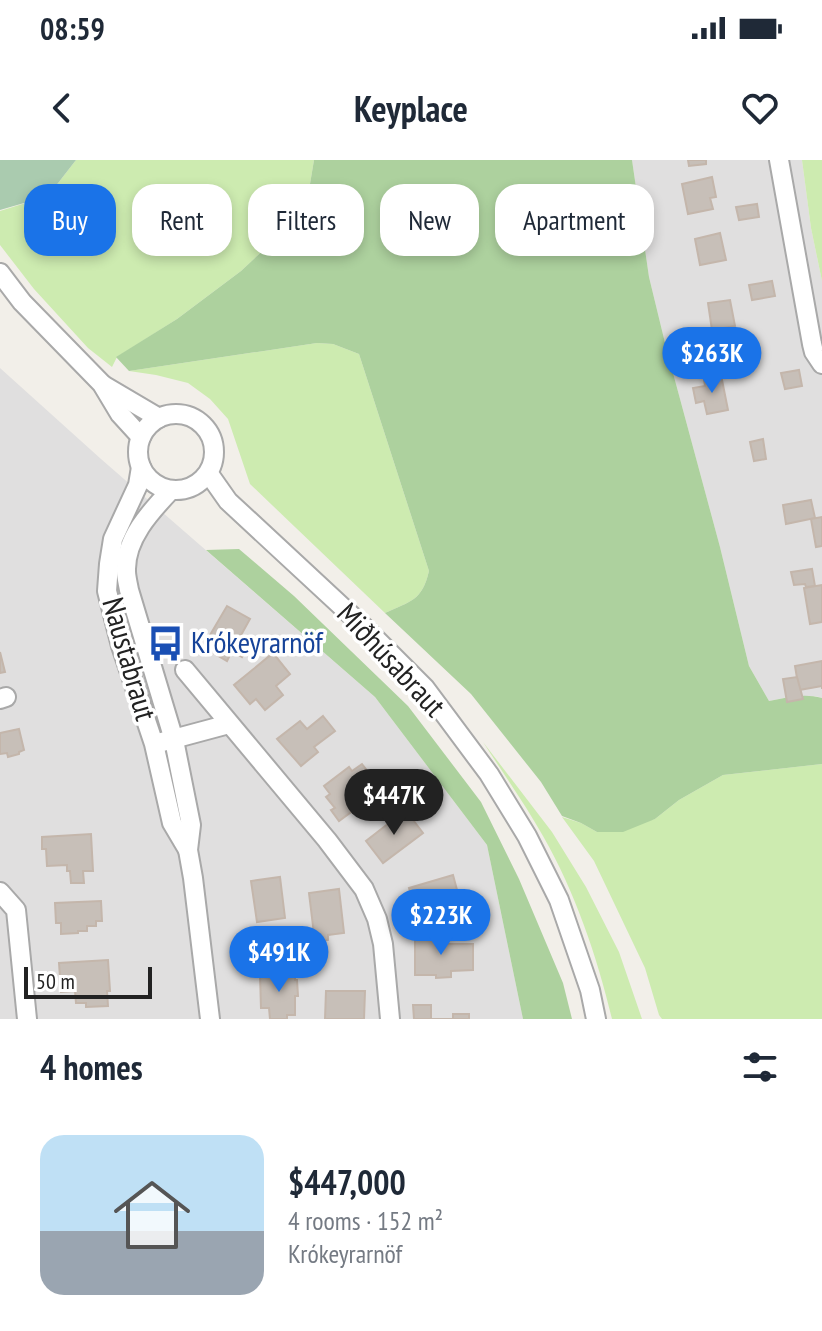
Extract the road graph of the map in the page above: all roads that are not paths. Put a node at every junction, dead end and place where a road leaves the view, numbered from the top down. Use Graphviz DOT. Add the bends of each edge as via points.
graph roads {
  1 [pos="779,160"];
  2 [pos="0,273"];
  3 [pos="822,364"];
  4 [pos="102,384"];
  5 [pos="159,418"];
  6 [pos="141,437"];
  7 [pos="141,467"];
  8 [pos="209,474"];
  9 [pos="192,488"];
  10 [pos="171,490"];
  11 [pos="228,501"];
  12 [pos="185,670"];
  13 [pos="229,724"];
  14 [pos="174,740"];
  15 [pos="154,744"];
  16 [pos="188,850"];
  17 [pos="0,892"];
  18 [pos="27,1019"];
  19 [pos="210,1019"];
  20 [pos="390,1019"];
  21 [pos="596,1019"];
  1 -- 3 [label="street" via="812,344"];
  2 -- 4 [label="street"];
  4 -- 5 [label="street"];
  4 -- 6 [label="street"];
  5 -- 6 [label="street"];
  5 -- 8 [label="street" via="184,414 205,427 215,450"];
  6 -- 7 [label="street"];
  7 -- 10 [label="street" via="158,486"];
  7 -- 15 [label="street, Naustabraut" via="113,539 107,591"];
  8 -- 9 [label="street"];
  8 -- 11 [label="street, Miðhúsabraut"];
  9 -- 10 [label="street"];
  9 -- 11 [label="street, Miðhúsabraut"];
  10 -- 14 [label="street, Naustabraut" via="148,514 130,546 126,571"];
  11 -- 21 [label="street, Miðhúsabraut" via="425,688 489,774 559,900"];
  12 -- 13 [label="street"];
  13 -- 14 [label="street"];
  13 -- 20 [label="street" via="364,889 383,944"];
  14 -- 15 [label="street"];
  14 -- 16 [label="street, Naustabraut" via="191,825"];
  15 -- 16 [label="street, Naustabraut" via="172,823"];
  16 -- 19 [label="street, Naustabraut"];
  17 -- 18 [label="street" via="16,910"];
}
